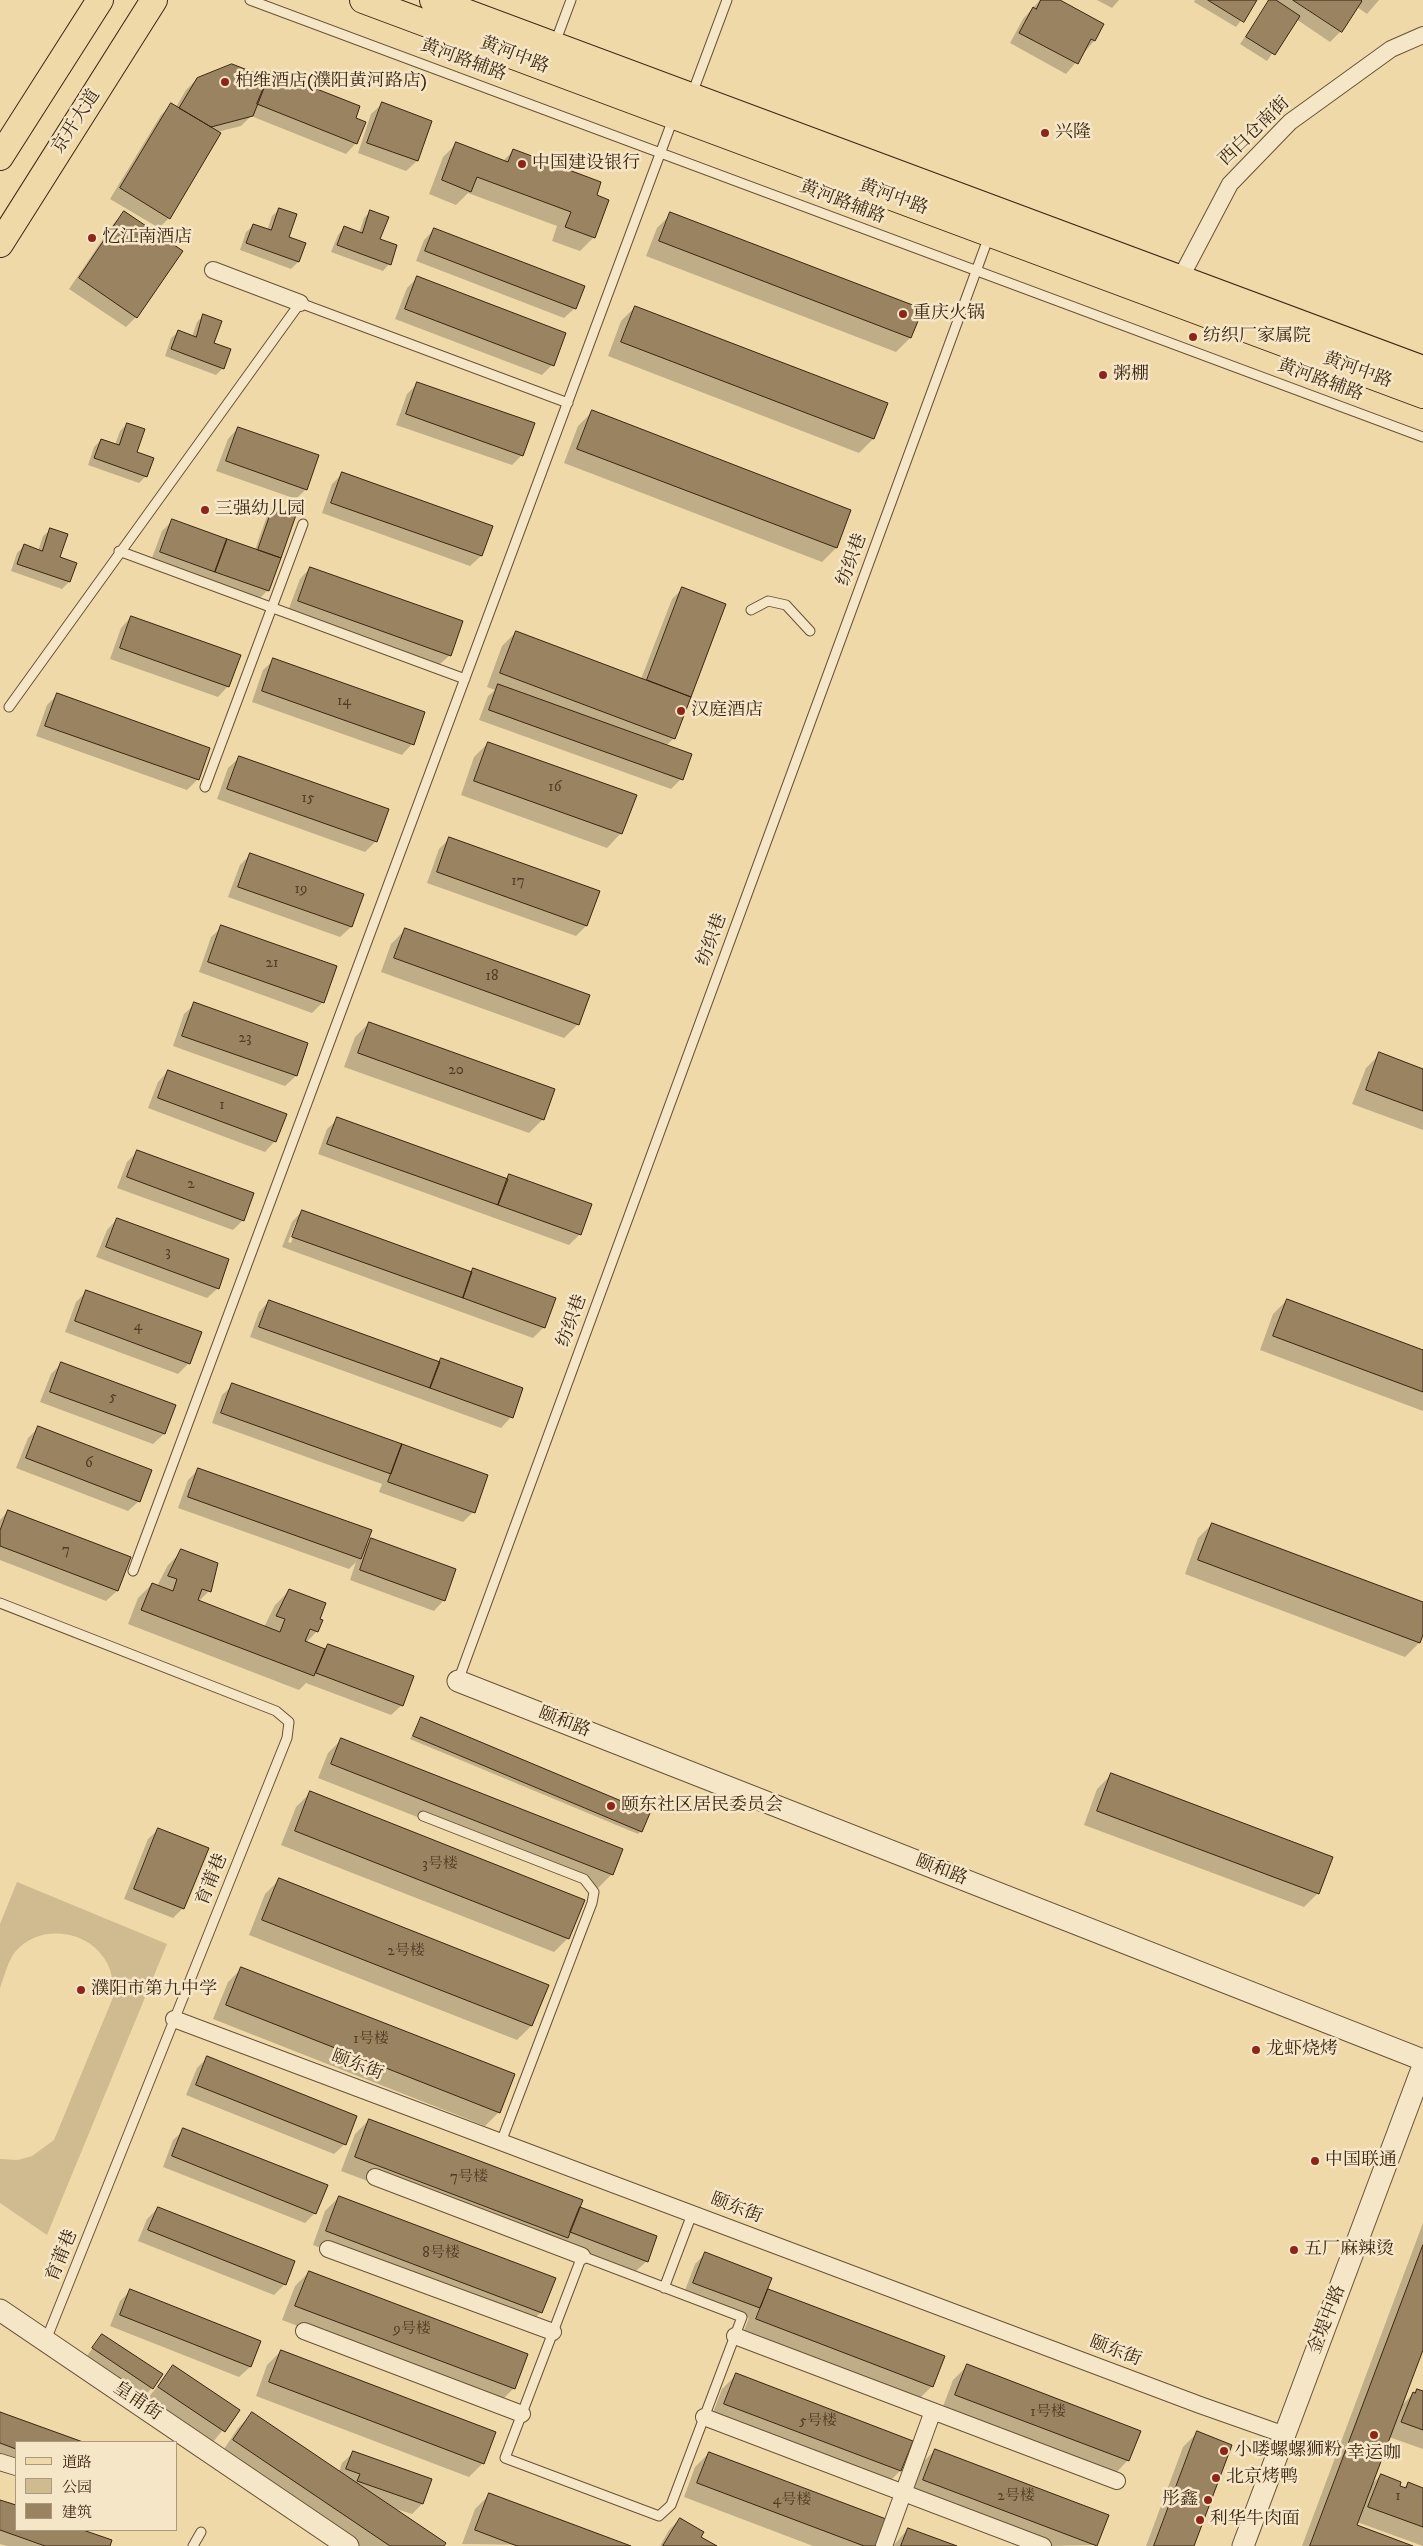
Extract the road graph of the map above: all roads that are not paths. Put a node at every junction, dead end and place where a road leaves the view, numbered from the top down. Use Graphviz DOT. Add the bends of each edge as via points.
graph roads {
  1 [pos="100,0"];
  2 [pos="154,0"];
  3 [pos="250,0"];
  4 [pos="364,0"];
  5 [pos="433,0"];
  6 [pos="571,0"];
  7 [pos="727,0"];
  8 [pos="1423,35"];
  9 [pos="554,45"];
  10 [pos="691,96"];
  11 [pos="674,116"];
  12 [pos="660,152"];
  13 [pos="0,157"];
  14 [pos="995,222"];
  15 [pos="0,244"];
  16 [pos="213,270"];
  17 [pos="977,270"];
  18 [pos="1180,279"];
  19 [pos="300,303"];
  20 [pos="1423,369"];
  21 [pos="1423,395"];
  22 [pos="568,402"];
  23 [pos="1423,437"];
  24 [pos="303,524"];
  25 [pos="119,551"];
  26 [pos="271,608"];
  27 [pos="752,610"];
  28 [pos="810,631"];
  29 [pos="465,679"];
  30 [pos="9,707"];
  31 [pos="205,787"];
  32 [pos="133,1571"];
  33 [pos="0,1603"];
  34 [pos="458,1681"];
  35 [pos="423,1816"];
  36 [pos="174,2019"];
  37 [pos="1423,2060"];
  38 [pos="1423,2066"];
  39 [pos="501,2142"];
  40 [pos="375,2177"];
  41 [pos="692,2214"];
  42 [pos="328,2249"];
  43 [pos="582,2256"];
  44 [pos="664,2288"];
  45 [pos="0,2310"];
  46 [pos="304,2332"];
  47 [pos="553,2332"];
  48 [pos="736,2336"];
  49 [pos="46,2340"];
  50 [pos="933,2411"];
  51 [pos="522,2414"];
  52 [pos="704,2417"];
  53 [pos="1285,2435"];
  54 [pos="0,2462"];
  55 [pos="15,2468"];
  56 [pos="1117,2481"];
  57 [pos="903,2493"];
  58 [pos="201,2532"];
  59 [pos="193,2546"];
  60 [pos="348,2546"];
  61 [pos="884,2546"];
  62 [pos="1042,2546"];
  63 [pos="1243,2546"];
  1 -- 13 [label="main road"];
  2 -- 15 [label="main road, 京开大道"];
  3 -- 12 [label="lane, 黄河路辅路"];
  4 -- 11 [label="main road, 黄河中路"];
  5 -- 9 [label="main road, 黄河中路"];
  6 -- 9 [label="lane"];
  7 -- 10 [label="lane"];
  8 -- 18 [label="street, 西白仓南街" via="1391,50 1290,122 1230,184"];
  9 -- 10 [label="main road, 黄河中路"];
  10 -- 14 [label="main road, 黄河中路"];
  11 -- 12 [label="lane"];
  11 -- 14 [label="main road, 黄河中路"];
  12 -- 17 [label="lane, 黄河路辅路"];
  12 -- 22 [label="lane"];
  14 -- 17 [label="lane, 纺织巷"];
  14 -- 18 [label="main road, 黄河中路"];
  14 -- 21 [label="main road, 黄河中路"];
  16 -- 19 [label="street"];
  17 -- 23 [label="lane, 黄河路辅路"];
  17 -- 34 [label="lane, 纺织巷"];
  18 -- 20 [label="main road, 黄河中路"];
  19 -- 22 [label="lane"];
  19 -- 25 [label="lane"];
  22 -- 29 [label="lane"];
  24 -- 26 [label="lane"];
  25 -- 26 [label="lane"];
  25 -- 30 [label="lane"];
  26 -- 29 [label="lane"];
  26 -- 31 [label="lane"];
  27 -- 28 [label="lane" via="768,601 786,605"];
  29 -- 32 [label="lane"];
  33 -- 36 [label="lane, 育莆巷" via="276,1711 289,1722 287,1738"];
  34 -- 37 [label="street, 颐和路"];
  35 -- 39 [label="lane" via="584,1879 594,1892"];
  36 -- 39 [label="street, 颐东街"];
  36 -- 49 [label="lane, 育莆巷"];
  38 -- 53 [label="street, 金堤中路"];
  39 -- 41 [label="street, 颐东街"];
  40 -- 43 [label="street"];
  41 -- 44 [label="lane"];
  41 -- 53 [label="street, 颐东街" via="1200,2406"];
  42 -- 47 [label="street"];
  43 -- 44 [label="lane"];
  43 -- 47 [label="lane"];
  44 -- 48 [label="lane" via="742,2317"];
  45 -- 49 [label="street, 皇甫街"];
  46 -- 51 [label="street"];
  47 -- 51 [label="lane"];
  48 -- 50 [label="street"];
  48 -- 52 [label="lane"];
  49 -- 60 [label="street, 皇甫街"];
  50 -- 56 [label="street"];
  50 -- 57 [label="street"];
  51 -- 52 [label="lane" via="505,2458 659,2516 671,2505"];
  52 -- 57 [label="street"];
  53 -- 63 [label="street, 金堤中路"];
  54 -- 55 [label="street"];
  57 -- 61 [label="street"];
  57 -- 62 [label="street"];
  58 -- 59 [label="lane"];
}
